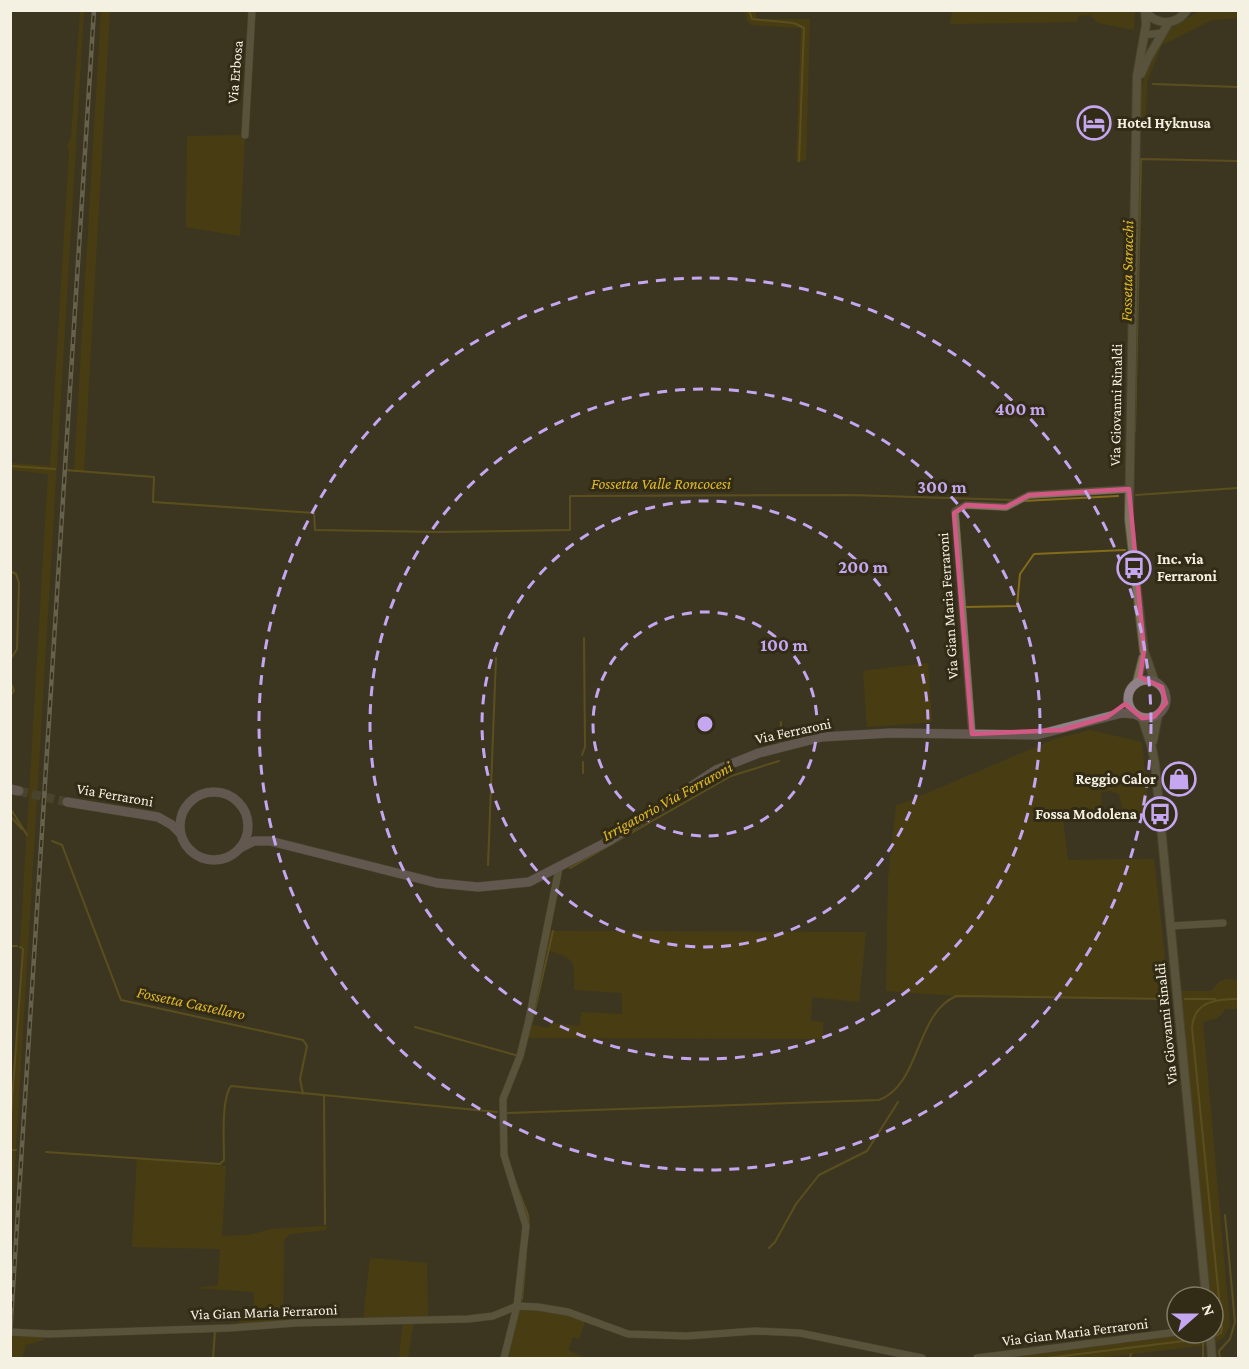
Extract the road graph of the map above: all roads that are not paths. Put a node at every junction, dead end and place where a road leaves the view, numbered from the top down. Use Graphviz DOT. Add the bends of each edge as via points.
graph roads {
  1 [pos="252,10"];
  2 [pos="1145,10"];
  3 [pos="1187,10"];
  4 [pos="1194,10"];
  5 [pos="1180,18"];
  6 [pos="1169,22"];
  7 [pos="1161,33"];
  8 [pos="1144,35"];
  9 [pos="1137,86"];
  10 [pos="245,135"];
  11 [pos="1129,489"];
  12 [pos="1144,651"];
  13 [pos="1137,682"];
  14 [pos="1155,682"];
  15 [pos="1128,696"];
  16 [pos="1158,715"];
  17 [pos="1138,716"];
  18 [pos="1107,717"];
  19 [pos="972,734"];
  20 [pos="1152,748"];
  21 [pos="67,802"];
  22 [pos="184,809"];
  23 [pos="159,817"];
  24 [pos="248,825"];
  25 [pos="180,834"];
  26 [pos="270,841"];
  27 [pos="240,848"];
  28 [pos="559,868"];
  29 [pos="1223,923"];
  30 [pos="1170,926"];
  31 [pos="1205,1285"];
  32 [pos="517,1306"];
  33 [pos="10,1332"];
  34 [pos="1165,1334"];
  35 [pos="504,1359"];
  36 [pos="922,1359"];
  37 [pos="977,1359"];
  1 -- 10 [label="street, Via Erbosa"];
  2 -- 6 [label="street, Via Giovanni Rinaldi" via="1155,20"];
  2 -- 8 [label="street, Via Giovanni Rinaldi"];
  3 -- 5 [label="street"];
  4 -- 5 [label="street"];
  5 -- 6 [label="street"];
  6 -- 7 [label="street, Via Giovanni Rinaldi"];
  7 -- 8 [label="street"];
  7 -- 9 [label="street, Via Giovanni Rinaldi"];
  8 -- 9 [label="street, Via Giovanni Rinaldi"];
  9 -- 11 [label="street, Via Giovanni Rinaldi"];
  11 -- 12 [label="street, Via Giovanni Rinaldi" via="1132,557"];
  11 -- 19 [label="street, Via Gian Maria Ferraroni" via="1024,496 1015,504 966,505 954,513"];
  12 -- 13 [label="street, Via Giovanni Rinaldi"];
  12 -- 14 [label="street, Via Giovanni Rinaldi"];
  13 -- 14 [label="main road"];
  13 -- 15 [label="main road"];
  14 -- 16 [label="main road" via="1167,697 1164,710"];
  15 -- 17 [label="main road" via="1129,705"];
  15 -- 18 [label="main road"];
  16 -- 17 [label="main road"];
  16 -- 20 [label="street, Via Giovanni Rinaldi"];
  17 -- 18 [label="main road, Via Ferraroni"];
  17 -- 20 [label="street, Via Giovanni Rinaldi"];
  18 -- 19 [label="main road, Via Ferraroni" via="1037,735"];
  19 -- 28 [label="main road, Via Ferraroni" via="822,737 743,758 716,770 635,825"];
  20 -- 30 [label="street, Via Giovanni Rinaldi"];
  21 -- 23 [label="main road, Via Ferraroni"];
  22 -- 23 [label="main road, Via Ferraroni"];
  22 -- 24 [label="main road" via="203,793 222,792 238,802"];
  22 -- 25 [label="main road"];
  23 -- 25 [label="main road, Via Ferraroni"];
  24 -- 26 [label="main road, Via Ferraroni"];
  24 -- 27 [label="main road"];
  25 -- 27 [label="main road" via="189,850 206,860 225,859"];
  26 -- 27 [label="main road, Via Ferraroni" via="254,841"];
  26 -- 28 [label="main road, Via Ferraroni" via="402,876 478,887 529,882"];
  28 -- 32 [label="street" via="528,1024 520,1056 503,1095 504,1155 526,1224"];
  29 -- 30 [label="street"];
  30 -- 31 [label="street, Via Giovanni Rinaldi"];
  32 -- 33 [label="street, Via Gian Maria Ferraroni" via="493,1316 468,1319 49,1334"];
  32 -- 35 [label="street"];
  32 -- 36 [label="street, Via Gian Maria Ferraroni" via="568,1312 628,1334 791,1333"];
  34 -- 37 [label="street, Via Gian Maria Ferraroni"];
}
